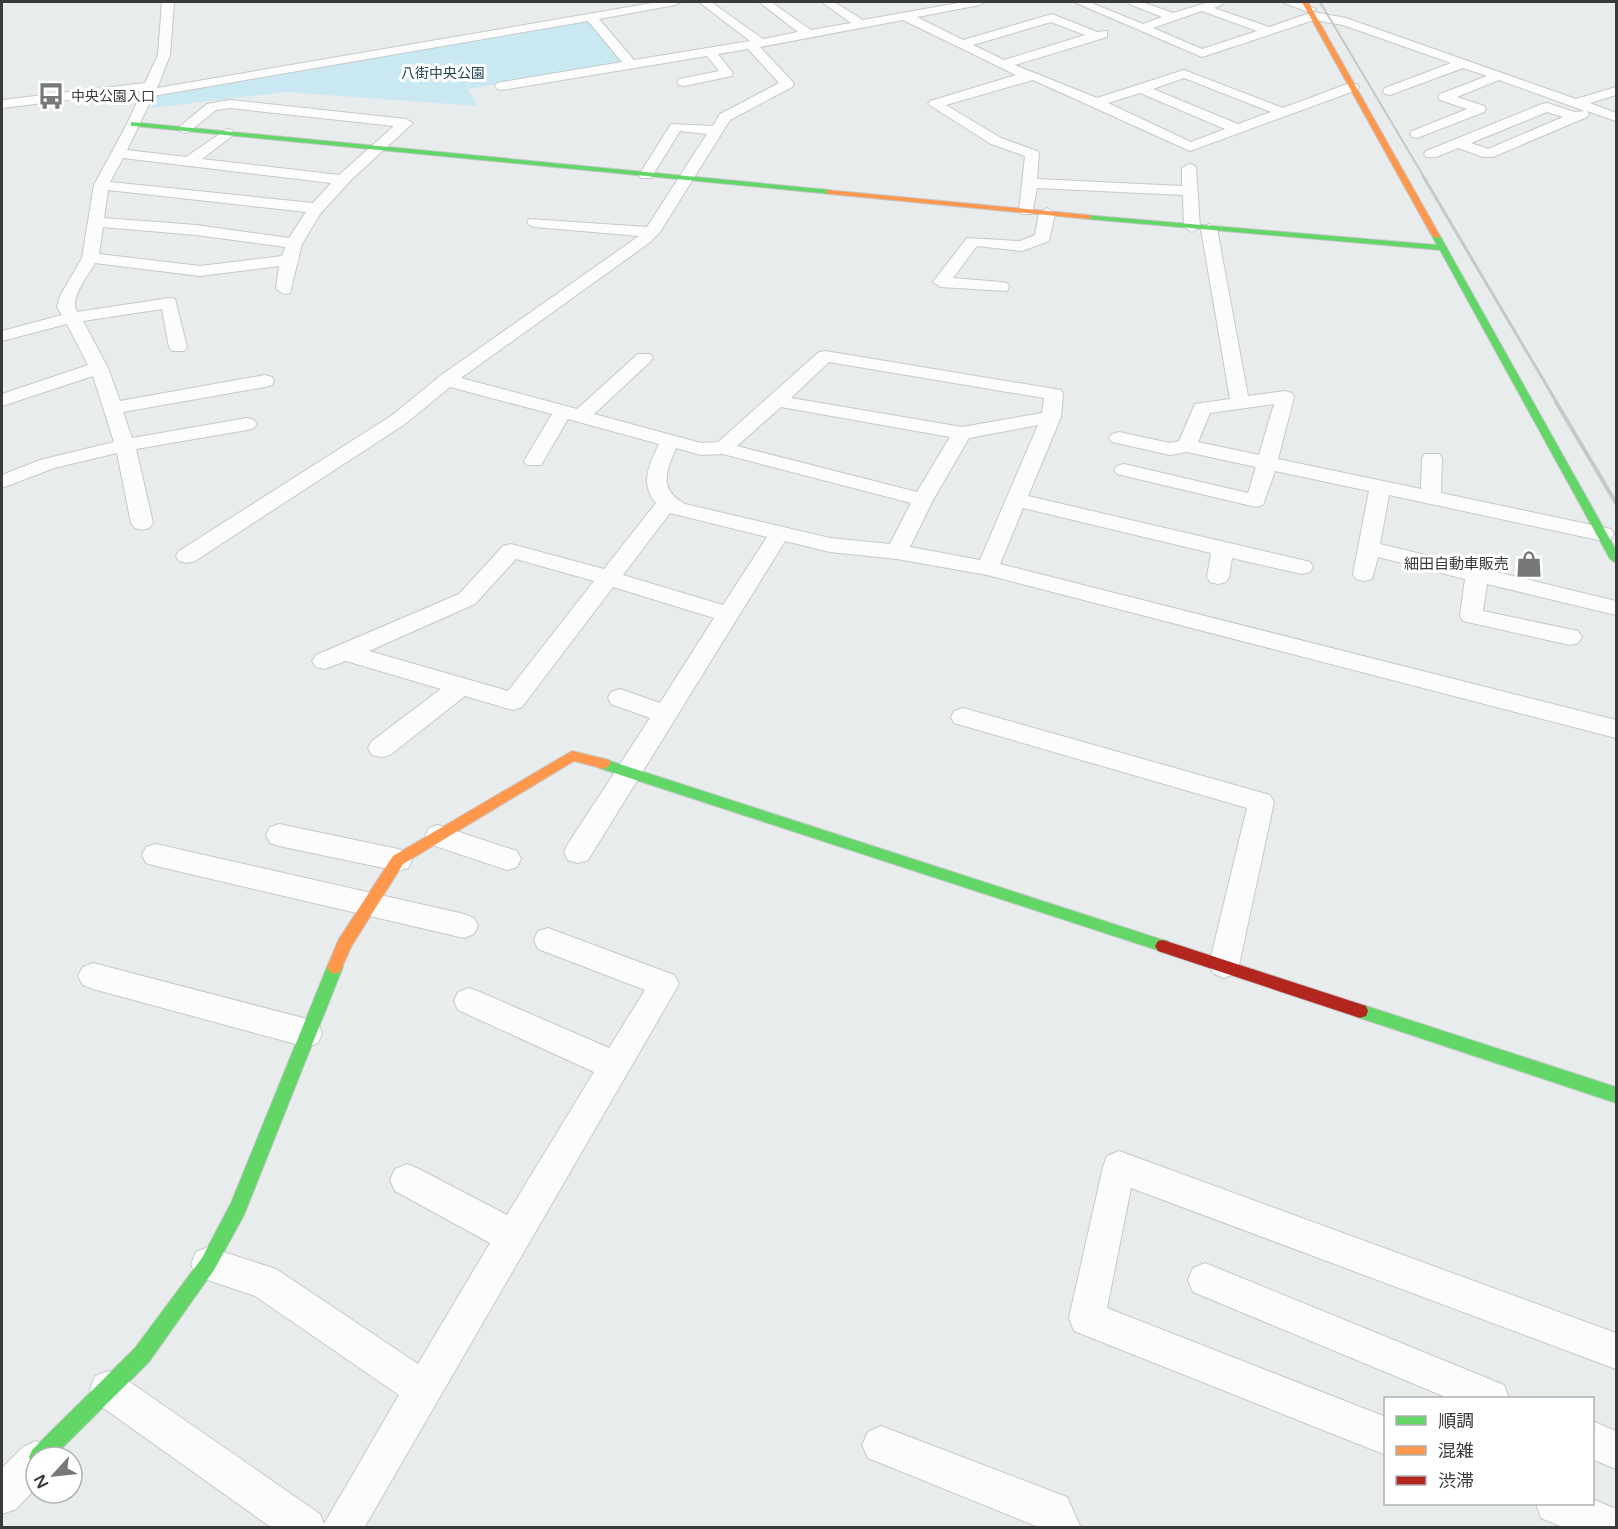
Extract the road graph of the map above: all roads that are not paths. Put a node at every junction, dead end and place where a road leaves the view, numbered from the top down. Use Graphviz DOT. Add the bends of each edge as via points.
graph roads {
  1 [pos="168,2"];
  2 [pos="675,2"];
  3 [pos="704,2"];
  4 [pos="764,2"];
  5 [pos="827,2"];
  6 [pos="980,2"];
  7 [pos="1082,2"];
  8 [pos="1133,2"];
  9 [pos="1288,2"];
  10 [pos="1207,4"];
  11 [pos="1310,9"];
  12 [pos="1339,9"];
  13 [pos="591,16"];
  14 [pos="904,16"];
  15 [pos="1172,17"];
  16 [pos="861,24"];
  17 [pos="1137,26"];
  18 [pos="1358,26"];
  19 [pos="1269,31"];
  20 [pos="808,34"];
  21 [pos="1097,36"];
  22 [pos="756,44"];
  23 [pos="962,44"];
  24 [pos="710,52"];
  25 [pos="1464,63"];
  26 [pos="1003,64"];
  27 [pos="631,65"];
  28 [pos="1500,75"];
  29 [pos="1028,76"];
  30 [pos="684,82"];
  31 [pos="502,86"];
  32 [pos="1353,87"];
  33 [pos="1140,88"];
  34 [pos="149,90"];
  35 [pos="1390,91"];
  36 [pos="1617,91"];
  37 [pos="1096,103"];
  38 [pos="2,104"];
  39 [pos="1576,110"];
  40 [pos="1282,112"];
  41 [pos="1617,117"];
  42 [pos="134,124"];
  43 [pos="184,129"];
  44 [pos="1237,129"];
  45 [pos="716,130"];
  46 [pos="227,133"];
  47 [pos="1418,134"];
  48 [pos="1457,143"];
  49 [pos="377,149"];
  50 [pos="118,153"];
  51 [pos="1431,154"];
  52 [pos="189,161"];
  53 [pos="1189,168"];
  54 [pos="646,175"];
  55 [pos="687,179"];
  56 [pos="345,180"];
  57 [pos="1030,183"];
  58 [pos="101,185"];
  59 [pos="1190,191"];
  60 [pos="314,208"];
  61 [pos="1027,211"];
  62 [pos="1047,213"];
  63 [pos="96,222"];
  64 [pos="535,222"];
  65 [pos="1201,228"];
  66 [pos="652,232"];
  67 [pos="294,243"];
  68 [pos="1443,248"];
  69 [pos="90,258"];
  70 [pos="288,260"];
  71 [pos="1001,287"];
  72 [pos="284,289"];
  73 [pos="71,318"];
  74 [pos="2,336"];
  75 [pos="178,347"];
  76 [pos="644,358"];
  77 [pos="99,368"];
  78 [pos="447,380"];
  79 [pos="265,381"];
  80 [pos="2,400"];
  81 [pos="777,401"];
  82 [pos="1240,403"];
  83 [pos="113,408"];
  84 [pos="572,413"];
  85 [pos="1051,417"];
  86 [pos="247,424"];
  87 [pos="962,433"];
  88 [pos="1119,438"];
  89 [pos="670,441"];
  90 [pos="125,445"];
  91 [pos="1187,446"];
  92 [pos="723,448"];
  93 [pos="1432,458"];
  94 [pos="534,461"];
  95 [pos="1268,463"];
  96 [pos="1124,470"];
  97 [pos="2,482"];
  98 [pos="1380,487"];
  99 [pos="1431,497"];
  100 [pos="923,500"];
  101 [pos="1017,500"];
  102 [pos="666,504"];
  103 [pos="142,523"];
  104 [pos="779,534"];
  105 [pos="1603,534"];
  106 [pos="1223,548"];
  107 [pos="1369,548"];
  108 [pos="897,552"];
  109 [pos="187,556"];
  110 [pos="1617,559"];
  111 [pos="1302,567"];
  112 [pos="987,568"];
  113 [pos="1364,574"];
  114 [pos="1478,575"];
  115 [pos="1218,577"];
  116 [pos="609,578"];
  117 [pos="1617,608"];
  118 [pos="728,614"];
  119 [pos="1570,637"];
  120 [pos="461,686"];
  121 [pos="620,698"];
  122 [pos="664,714"];
  123 [pos="963,717"];
  124 [pos="1617,729"];
  125 [pos="381,748"];
  126 [pos="628,771"];
  127 [pos="279,835"];
  128 [pos="438,836"];
  129 [pos="578,852"];
  130 [pos="156,855"];
  131 [pos="507,859"];
  132 [pos="398,860"];
  133 [pos="370,904"];
  134 [pos="464,926"];
  135 [pos="548,940"];
  136 [pos="1224,965"];
  137 [pos="93,976"];
  138 [pos="469,1001"];
  139 [pos="307,1033"];
  140 [pos="615,1066"];
  141 [pos="1617,1095"];
  142 [pos="407,1180"];
  143 [pos="513,1236"];
  144 [pos="208,1264"];
  145 [pos="1205,1280"];
  146 [pos="1617,1351"];
  147 [pos="108,1389"];
  148 [pos="423,1390"];
  149 [pos="1489,1397"];
  150 [pos="1384,1435"];
  151 [pos="1594,1440"];
  152 [pos="51,1445"];
  153 [pos="881,1445"];
  154 [pos="1617,1450"];
  155 [pos="24,1472"];
  156 [pos="2,1495"];
  157 [pos="1560,1505"];
  158 [pos="306,1527"];
  159 [pos="342,1527"];
  160 [pos="1062,1527"];
  161 [pos="1616,1527"];
  1 -- 34 [label="street" via="164,55"];
  2 -- 13 [label="street"];
  3 -- 22 [label="street"];
  4 -- 20 [label="street"];
  5 -- 16 [label="street"];
  6 -- 14 [label="street"];
  7 -- 17 [label="street"];
  8 -- 15 [label="street"];
  9 -- 11 [label="street"];
  10 -- 15 [label="street"];
  10 -- 19 [label="street"];
  11 -- 18 [label="street"];
  11 -- 19 [label="street"];
  11 -- 32 [label="street"];
  12 -- 18 [label="street" via="1371,18"];
  13 -- 27 [label="street"];
  13 -- 34 [label="street"];
  14 -- 16 [label="street"];
  14 -- 23 [label="street"];
  15 -- 17 [label="street"];
  16 -- 20 [label="street"];
  17 -- 19 [label="street" via="1202,53"];
  17 -- 21 [label="street"];
  18 -- 25 [label="street"];
  20 -- 22 [label="street"];
  21 -- 23 [label="street" via="1052,18"];
  21 -- 26 [label="street"];
  22 -- 24 [label="street"];
  22 -- 45 [label="street" via="788,84 725,117"];
  23 -- 26 [label="street"];
  24 -- 27 [label="street"];
  24 -- 30 [label="street" via="727,73"];
  25 -- 28 [label="street"];
  25 -- 35 [label="street"];
  26 -- 29 [label="street"];
  27 -- 31 [label="street"];
  28 -- 39 [label="street"];
  28 -- 47 [label="street" via="1445,97 1479,109"];
  29 -- 37 [label="street"];
  29 -- 57 [label="street" via="935,104 996,141 1032,154 1037,168"];
  32 -- 40 [label="street"];
  32 -- 68 [label="street"];
  33 -- 37 [label="street"];
  33 -- 40 [label="street" via="1184,74"];
  33 -- 44 [label="street"];
  34 -- 38 [label="street"];
  34 -- 42 [label="street"];
  36 -- 39 [label="street"];
  37 -- 44 [label="street" via="1190,147"];
  39 -- 41 [label="street" via="1595,109"];
  39 -- 48 [label="street" via="1547,107"];
  39 -- 48 [label="street" via="1488,154"];
  40 -- 44 [label="street"];
  42 -- 43 [label="street"];
  42 -- 50 [label="street"];
  43 -- 46 [label="street"];
  43 -- 49 [label="street" via="212,107 230,104 406,123"];
  45 -- 54 [label="street" via="676,127"];
  45 -- 55 [label="street"];
  46 -- 49 [label="street"];
  46 -- 52 [label="street"];
  48 -- 51 [label="street"];
  49 -- 54 [label="street"];
  49 -- 56 [label="street"];
  50 -- 52 [label="street"];
  50 -- 58 [label="street"];
  52 -- 56 [label="street"];
  53 -- 59 [label="street"];
  54 -- 55 [label="street"];
  55 -- 61 [label="street"];
  55 -- 66 [label="street"];
  56 -- 60 [label="street"];
  57 -- 59 [label="street"];
  57 -- 61 [label="street"];
  58 -- 60 [label="street"];
  58 -- 63 [label="street"];
  59 -- 65 [label="street"];
  60 -- 67 [label="street"];
  61 -- 62 [label="street"];
  62 -- 65 [label="street"];
  62 -- 71 [label="street" via="1043,238 1022,246 973,241 941,282"];
  63 -- 67 [label="street"];
  63 -- 69 [label="street"];
  64 -- 66 [label="street"];
  65 -- 68 [label="street"];
  65 -- 82 [label="street"];
  66 -- 78 [label="street"];
  67 -- 70 [label="street"];
  68 -- 105 [label="street"];
  69 -- 70 [label="street" via="200,271"];
  69 -- 73 [label="street" via="68,296 66,307"];
  70 -- 72 [label="street"];
  73 -- 74 [label="street"];
  73 -- 75 [label="street" via="170,303"];
  73 -- 77 [label="street"];
  76 -- 84 [label="street"];
  77 -- 80 [label="street"];
  77 -- 83 [label="street"];
  78 -- 84 [label="street"];
  78 -- 109 [label="street" via="398,420"];
  79 -- 83 [label="street"];
  81 -- 85 [label="street" via="825,356 1054,394"];
  81 -- 87 [label="street"];
  81 -- 92 [label="street"];
  82 -- 91 [label="street" via="1202,408"];
  82 -- 95 [label="street" via="1285,397"];
  83 -- 90 [label="street"];
  84 -- 89 [label="street"];
  84 -- 94 [label="street"];
  85 -- 87 [label="street"];
  85 -- 101 [label="street"];
  86 -- 90 [label="street"];
  87 -- 100 [label="street"];
  88 -- 91 [label="street" via="1170,449"];
  89 -- 92 [label="street" via="701,449"];
  89 -- 102 [label="street" via="656,471 657,490"];
  90 -- 97 [label="street" via="47,464"];
  90 -- 103 [label="street"];
  91 -- 95 [label="street"];
  92 -- 100 [label="street"];
  93 -- 99 [label="street"];
  95 -- 96 [label="street" via="1256,501"];
  95 -- 98 [label="street"];
  98 -- 99 [label="street"];
  98 -- 107 [label="street"];
  99 -- 105 [label="street"];
  100 -- 108 [label="street"];
  101 -- 106 [label="street"];
  101 -- 112 [label="street"];
  102 -- 104 [label="street"];
  102 -- 116 [label="street"];
  104 -- 108 [label="street" via="830,545"];
  104 -- 118 [label="street"];
  105 -- 110 [label="street"];
  106 -- 111 [label="street"];
  106 -- 115 [label="street"];
  107 -- 113 [label="street"];
  107 -- 114 [label="street"];
  108 -- 112 [label="street"];
  112 -- 124 [label="street"];
  114 -- 117 [label="street"];
  114 -- 119 [label="street" via="1471,616"];
  116 -- 118 [label="street"];
  116 -- 120 [label="street" via="513,701"];
  116 -- 120 [label="street" via="511,551 467,598 334,657"];
  118 -- 122 [label="street"];
  120 -- 125 [label="street"];
  121 -- 122 [label="street"];
  122 -- 126 [label="street"];
  123 -- 136 [label="street" via="1261,802"];
  126 -- 128 [label="street" via="572,756"];
  126 -- 129 [label="street"];
  126 -- 136 [label="street"];
  127 -- 132 [label="street"];
  128 -- 131 [label="street"];
  128 -- 132 [label="street"];
  130 -- 133 [label="street"];
  132 -- 133 [label="street"];
  133 -- 134 [label="street"];
  133 -- 139 [label="street" via="344,944"];
  135 -- 140 [label="street" via="664,984"];
  136 -- 141 [label="street"];
  137 -- 139 [label="street"];
  138 -- 140 [label="street"];
  139 -- 144 [label="street" via="237,1209"];
  140 -- 143 [label="street"];
  142 -- 143 [label="street"];
  143 -- 148 [label="street"];
  144 -- 147 [label="street" via="141,1355"];
  144 -- 148 [label="street" via="264,1281"];
  145 -- 149 [label="street"];
  146 -- 150 [label="street" via="1119,1167 1087,1318"];
  147 -- 152 [label="street"];
  147 -- 158 [label="street"];
  148 -- 159 [label="street"];
  151 -- 154 [label="street"];
  153 -- 160 [label="street" via="1053,1511"];
  155 -- 156 [label="street"];
  157 -- 161 [label="street"];
}
